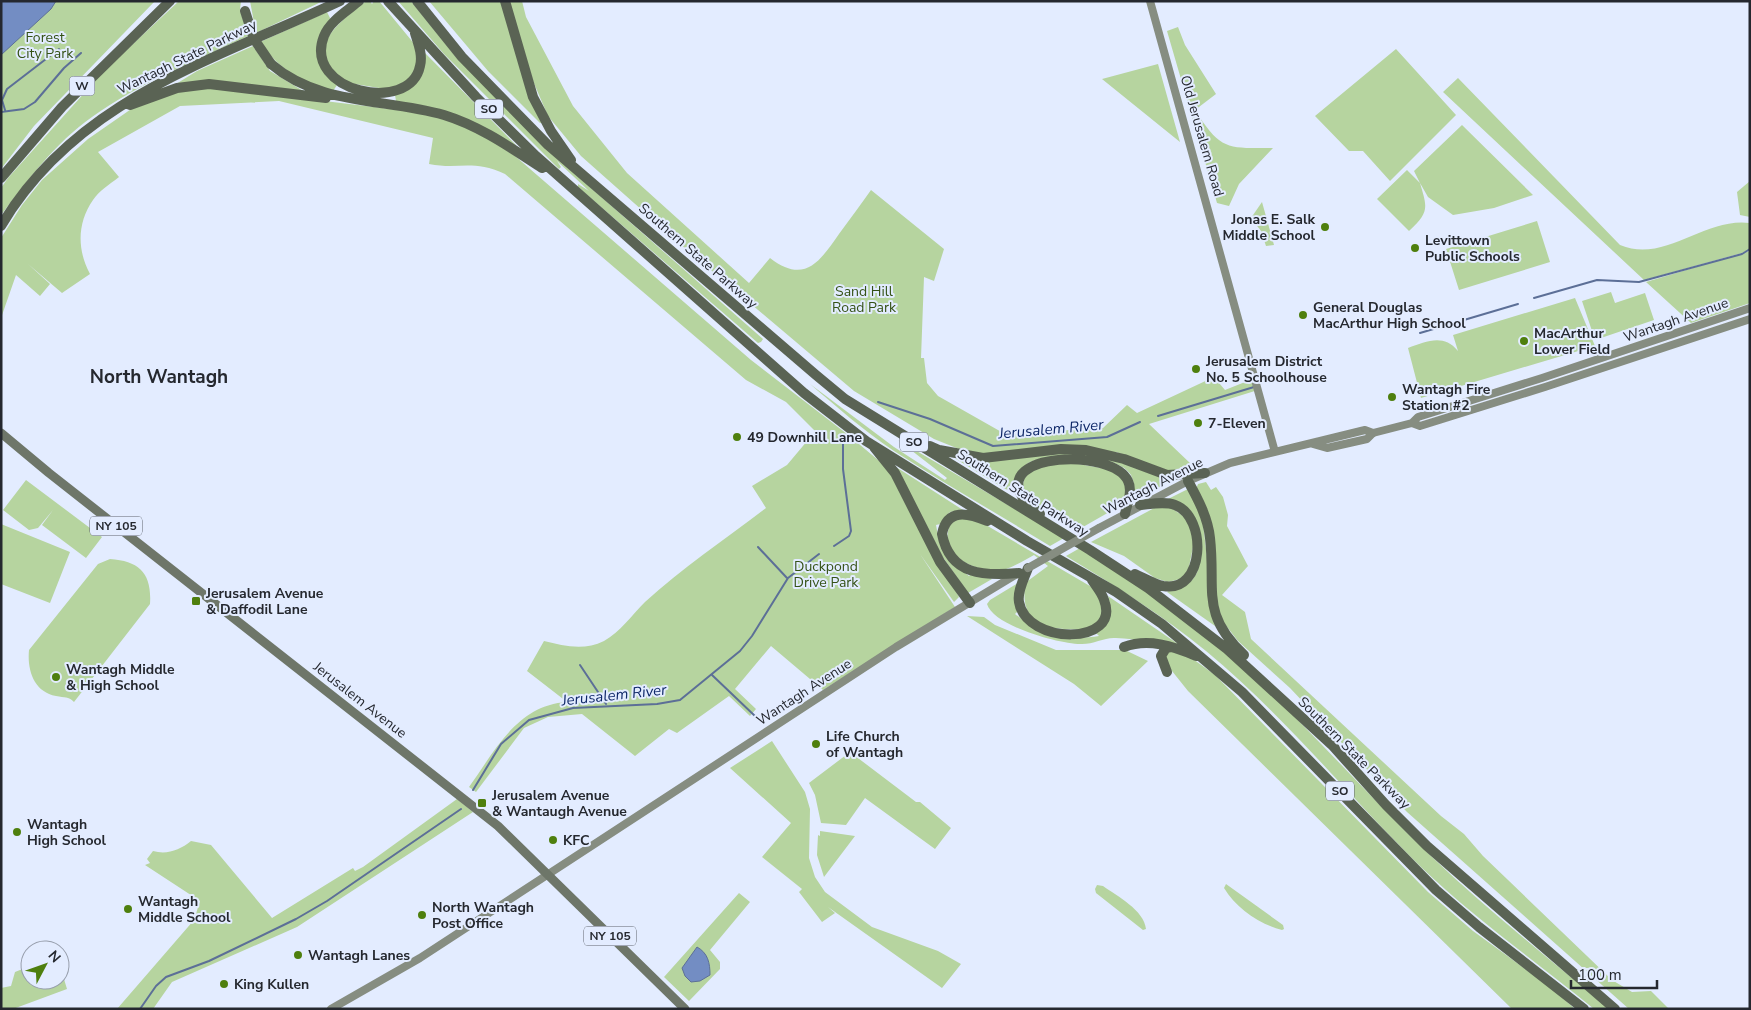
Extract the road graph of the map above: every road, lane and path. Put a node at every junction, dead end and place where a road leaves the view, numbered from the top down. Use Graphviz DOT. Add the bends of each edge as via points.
graph roads {
  1 [pos="162,1"];
  2 [pos="170,1"];
  3 [pos="340,1"];
  4 [pos="359,1"];
  5 [pos="388,1"];
  6 [pos="417,1"];
  7 [pos="505,1"];
  8 [pos="1150,1"];
  9 [pos="245,6"];
  10 [pos="143,26"];
  11 [pos="415,32"];
  12 [pos="363,101"];
  13 [pos="90,127"];
  14 [pos="582,176"];
  15 [pos="1,178"];
  16 [pos="566,184"];
  17 [pos="1,226"];
  18 [pos="1750,308"];
  19 [pos="1750,319"];
  20 [pos="845,399"];
  21 [pos="1469,401"];
  22 [pos="1472,411"];
  23 [pos="1412,423"];
  24 [pos="1,432"];
  25 [pos="870,443"];
  26 [pos="1276,452"];
  27 [pos="1205,473"];
  28 [pos="1188,481"];
  29 [pos="1140,505"];
  30 [pos="1125,514"];
  31 [pos="1063,534"];
  32 [pos="1028,541"];
  33 [pos="1090,550"];
  34 [pos="1024,571"];
  35 [pos="1092,579"];
  36 [pos="970,603"];
  37 [pos="1124,647"];
  38 [pos="1172,647"];
  39 [pos="1208,662"];
  40 [pos="1167,672"];
  41 [pos="1332,745"];
  42 [pos="548,874"];
  43 [pos="331,1009"];
  44 [pos="685,1009"];
  45 [pos="1584,1009"];
  46 [pos="1615,1009"];
  1 -- 10 [label="highway"];
  2 -- 10 [label="highway, W"];
  3 -- 13 [label="highway, Wantagh State Parkway" via="167,79 114,108"];
  4 -- 11 [label="highway" via="330,26 323,42 322,58 326,69 342,85 392,92 411,84 420,66 421,54"];
  5 -- 11 [label="highway, SO"];
  6 -- 14 [label="highway, Southern State Parkway / SO" via="482,78"];
  7 -- 14 [label="highway" via="533,97 551,131"];
  8 -- 26 [label="main road, Old Jerusalem Road"];
  9 -- 12 [label="highway, bridge" via="254,39 270,64 307,88"];
  10 -- 15 [label="highway, W" via="62,107"];
  11 -- 16 [label="highway, SO" via="476,97"];
  12 -- 13 [label="highway" via="305,97 225,85 193,86 145,98"];
  12 -- 16 [label="highway" via="428,111 462,122 493,137"];
  13 -- 17 [label="highway, Wantagh State Parkway" via="43,170"];
  14 -- 20 [label="highway, Southern State Parkway / SO"];
  16 -- 25 [label="highway, SO" via="804,393"];
  18 -- 21 [label="main road, Wantagh Avenue"];
  19 -- 22 [label="main road, Wantagh Avenue"];
  20 -- 27 [label="highway" via="872,410 939,450 967,457 998,458 1061,449 1086,450 1124,459 1167,475"];
  20 -- 31 [label="highway, Southern State Parkway / SO"];
  21 -- 22 [label="main road"];
  21 -- 23 [label="main road, Wantagh Avenue" via="1418,416"];
  22 -- 23 [label="main road, Wantagh Avenue" via="1420,426"];
  23 -- 26 [label="main road, Wantagh Avenue" via="1373,433 1367,439 1327,448 1313,444"];
  24 -- 42 [label="main road, Jerusalem Avenue / NY 105" via="498,826"];
  25 -- 32 [label="highway, SO"];
  25 -- 36 [label="highway" via="895,473 940,562"];
  26 -- 27 [label="main road, Wantagh Avenue"];
  27 -- 28 [label="main road, Wantagh Avenue"];
  28 -- 29 [label="main road, Wantagh Avenue"];
  28 -- 41 [label="highway" via="1211,539 1211,596 1217,621 1232,644"];
  29 -- 30 [label="main road, Wantagh Avenue"];
  29 -- 33 [label="highway" via="1174,504 1191,519 1196,534 1196,557 1189,577 1177,585 1164,586"];
  30 -- 31 [label="highway" via="1129,482 1119,470 1100,463 1069,460 1033,464 1026,468 1020,480 1023,498"];
  30 -- 34 [label="main road, Wantagh Avenue, bridge"];
  31 -- 33 [label="highway, Southern State Parkway / SO"];
  32 -- 34 [label="highway" via="968,514 953,515 944,527 944,545 955,561 966,569 990,576"];
  32 -- 35 [label="highway, SO"];
  33 -- 41 [label="highway, Southern State Parkway / SO" via="1148,588 1227,648"];
  34 -- 35 [label="highway" via="1019,593 1022,612 1037,626 1064,634 1084,634 1095,630 1102,622 1106,608"];
  34 -- 36 [label="main road, Wantagh Avenue"];
  35 -- 39 [label="highway, SO" via="1162,624"];
  36 -- 42 [label="main road, Wantagh Avenue"];
  37 -- 38 [label="highway" via="1140,643"];
  38 -- 39 [label="highway"];
  38 -- 40 [label="highway" via="1166,648 1161,656"];
  39 -- 45 [label="highway, SO" via="1248,698 1436,890"];
  41 -- 46 [label="highway, Southern State Parkway / SO" via="1433,852"];
  42 -- 43 [label="main road, Wantagh Avenue" via="420,958"];
  42 -- 44 [label="main road, Jerusalem Avenue / NY 105"];
}
